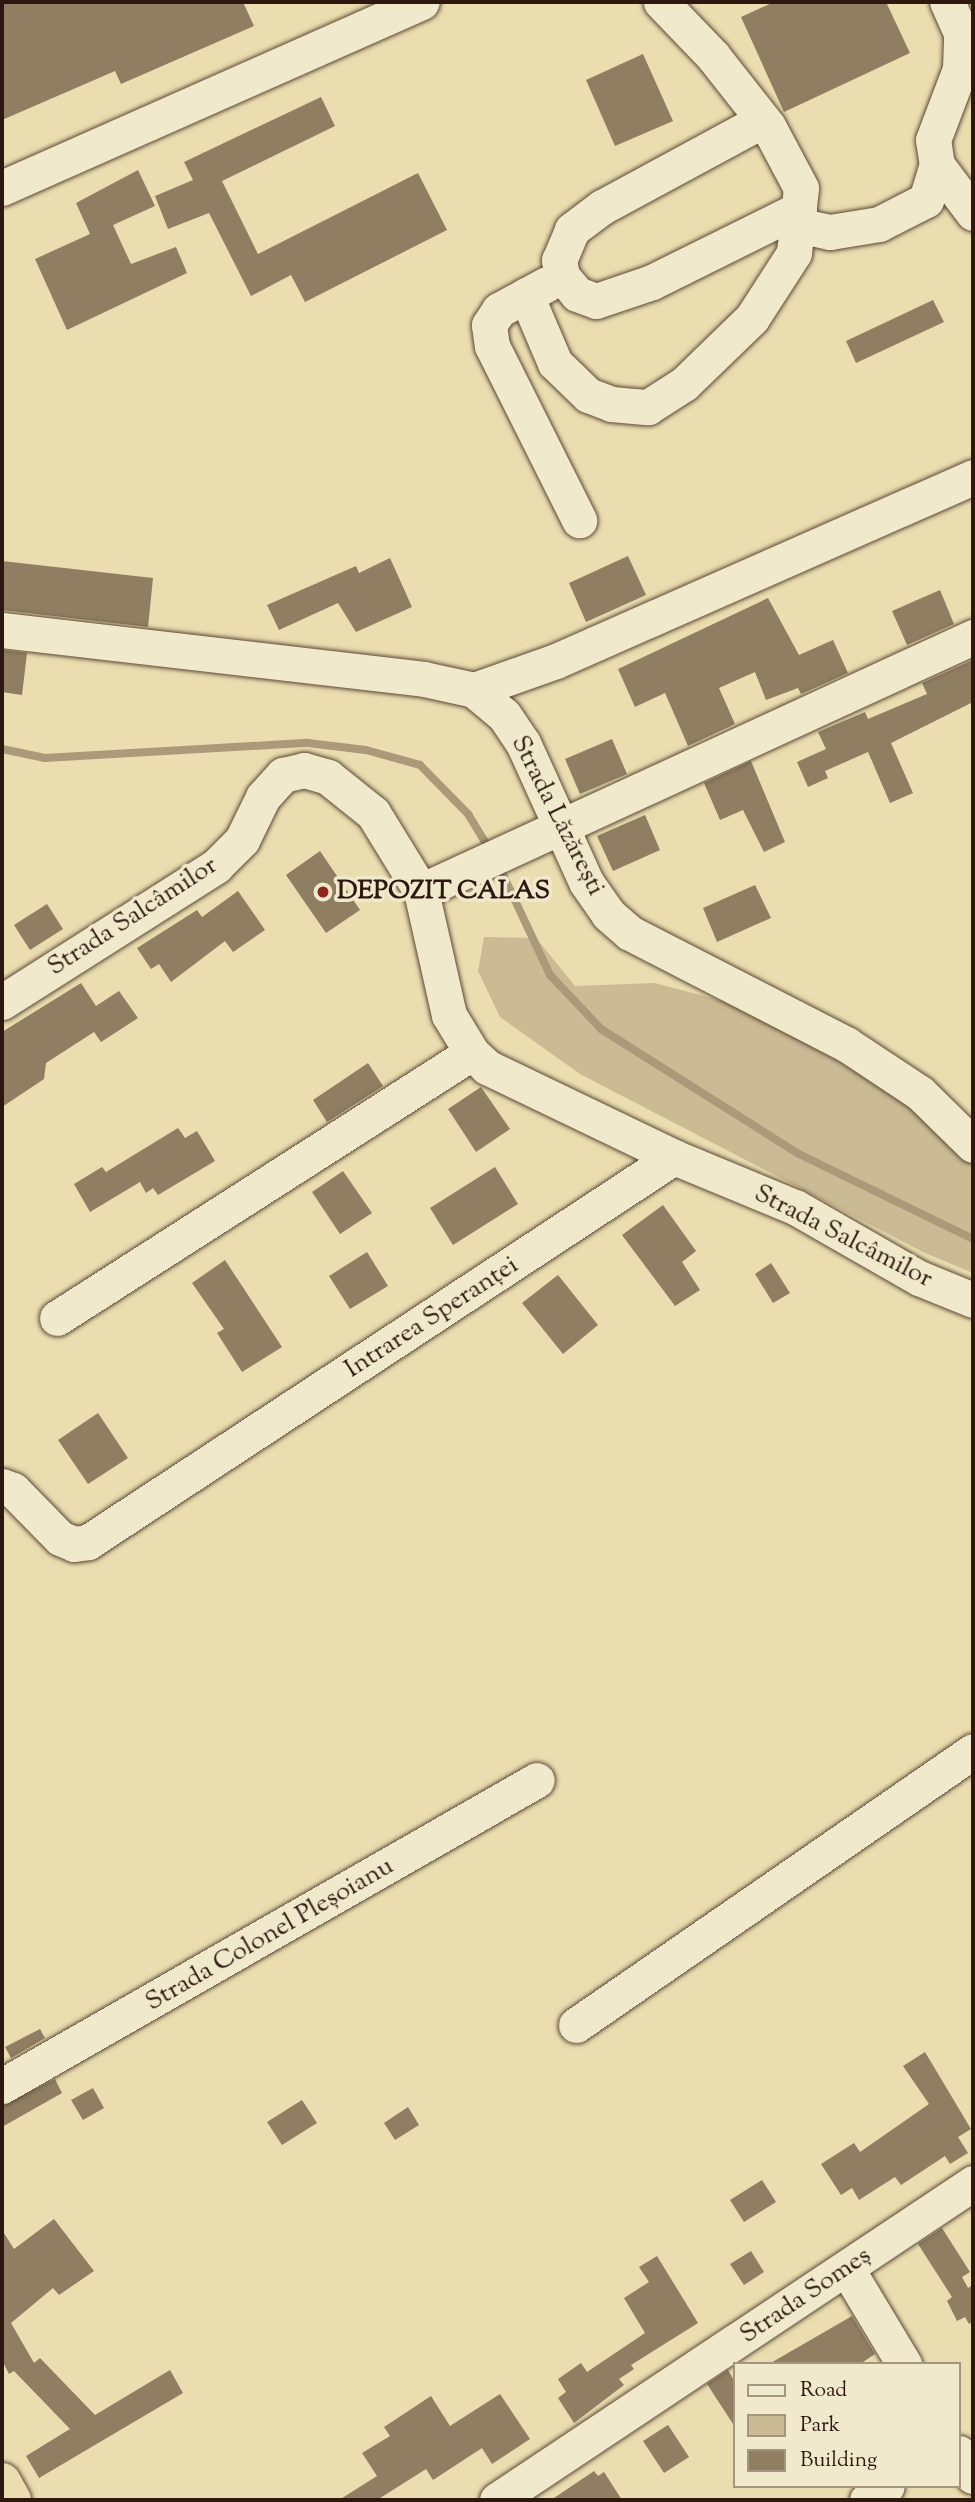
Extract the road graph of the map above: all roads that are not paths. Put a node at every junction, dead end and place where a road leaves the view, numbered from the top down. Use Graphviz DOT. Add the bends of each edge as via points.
graph roads {
  1 [pos="422,2"];
  2 [pos="661,2"];
  3 [pos="947,2"];
  4 [pos="763,120"];
  5 [pos="937,165"];
  6 [pos="2,188"];
  7 [pos="973,213"];
  8 [pos="798,217"];
  9 [pos="562,276"];
  10 [pos="526,295"];
  11 [pos="973,477"];
  12 [pos="579,520"];
  13 [pos="2,630"];
  14 [pos="973,637"];
  15 [pos="474,690"];
  16 [pos="558,825"];
  17 [pos="421,891"];
  18 [pos="2,1002"];
  19 [pos="472,1053"];
  20 [pos="973,1145"];
  21 [pos="674,1157"];
  22 [pos="973,1300"];
  23 [pos="57,1318"];
  24 [pos="2,1486"];
  25 [pos="973,1751"];
  26 [pos="537,1780"];
  27 [pos="576,2025"];
  28 [pos="2,2086"];
  29 [pos="973,2183"];
  30 [pos="846,2269"];
  31 [pos="903,2362"];
  32 [pos="961,2456"];
  33 [pos="973,2476"];
  34 [pos="2,2482"];
  35 [pos="884,2488"];
  36 [pos="12,2500"];
  37 [pos="497,2500"];
  38 [pos="867,2500"];
  1 -- 6 [label="street"];
  2 -- 4 [label="street" via="713,56"];
  3 -- 5 [label="street" via="961,33 960,69 933,140"];
  4 -- 8 [label="street" via="801,188"];
  4 -- 9 [label="street" via="602,207 572,230 559,260"];
  5 -- 7 [label="street"];
  5 -- 8 [label="street" via="926,200 879,224 830,232"];
  8 -- 9 [label="street" via="652,282 596,301 577,294"];
  8 -- 10 [label="street" via="794,253 752,318 684,384 648,407 611,404 588,395 555,363"];
  9 -- 10 [label="street"];
  10 -- 12 [label="street" via="499,310 489,325 492,346"];
  11 -- 15 [label="street" via="556,661"];
  13 -- 15 [label="street, Strada Lăzărești" via="424,679"];
  14 -- 16 [label="street"];
  15 -- 16 [label="street, Strada Lăzărești" via="504,715 523,743"];
  16 -- 17 [label="street"];
  16 -- 20 [label="street, Strada Lăzărești" via="586,882 608,915 630,933 846,1044 920,1093"];
  17 -- 18 [label="street, Strada Salcâmilor" via="373,813 346,788 304,770 283,775 263,797 242,840 216,866"];
  17 -- 19 [label="street" via="449,1015"];
  19 -- 21 [label="street" via="487,1067"];
  19 -- 23 [label="street"];
  21 -- 22 [label="street, Strada Salcâmilor" via="795,1207 919,1278"];
  21 -- 24 [label="street, Intrarea Speranței" via="88,1542 75,1544 60,1538 13,1490"];
  25 -- 27 [label="street"];
  26 -- 28 [label="street, Strada Colonel Pleșoianu"];
  29 -- 30 [label="street, Strada Someș"];
  30 -- 31 [label="street"];
  30 -- 37 [label="street, Strada Someș"];
  32 -- 33 [label="street"];
  34 -- 36 [label="highway"];
  35 -- 38 [label="street"];
}
